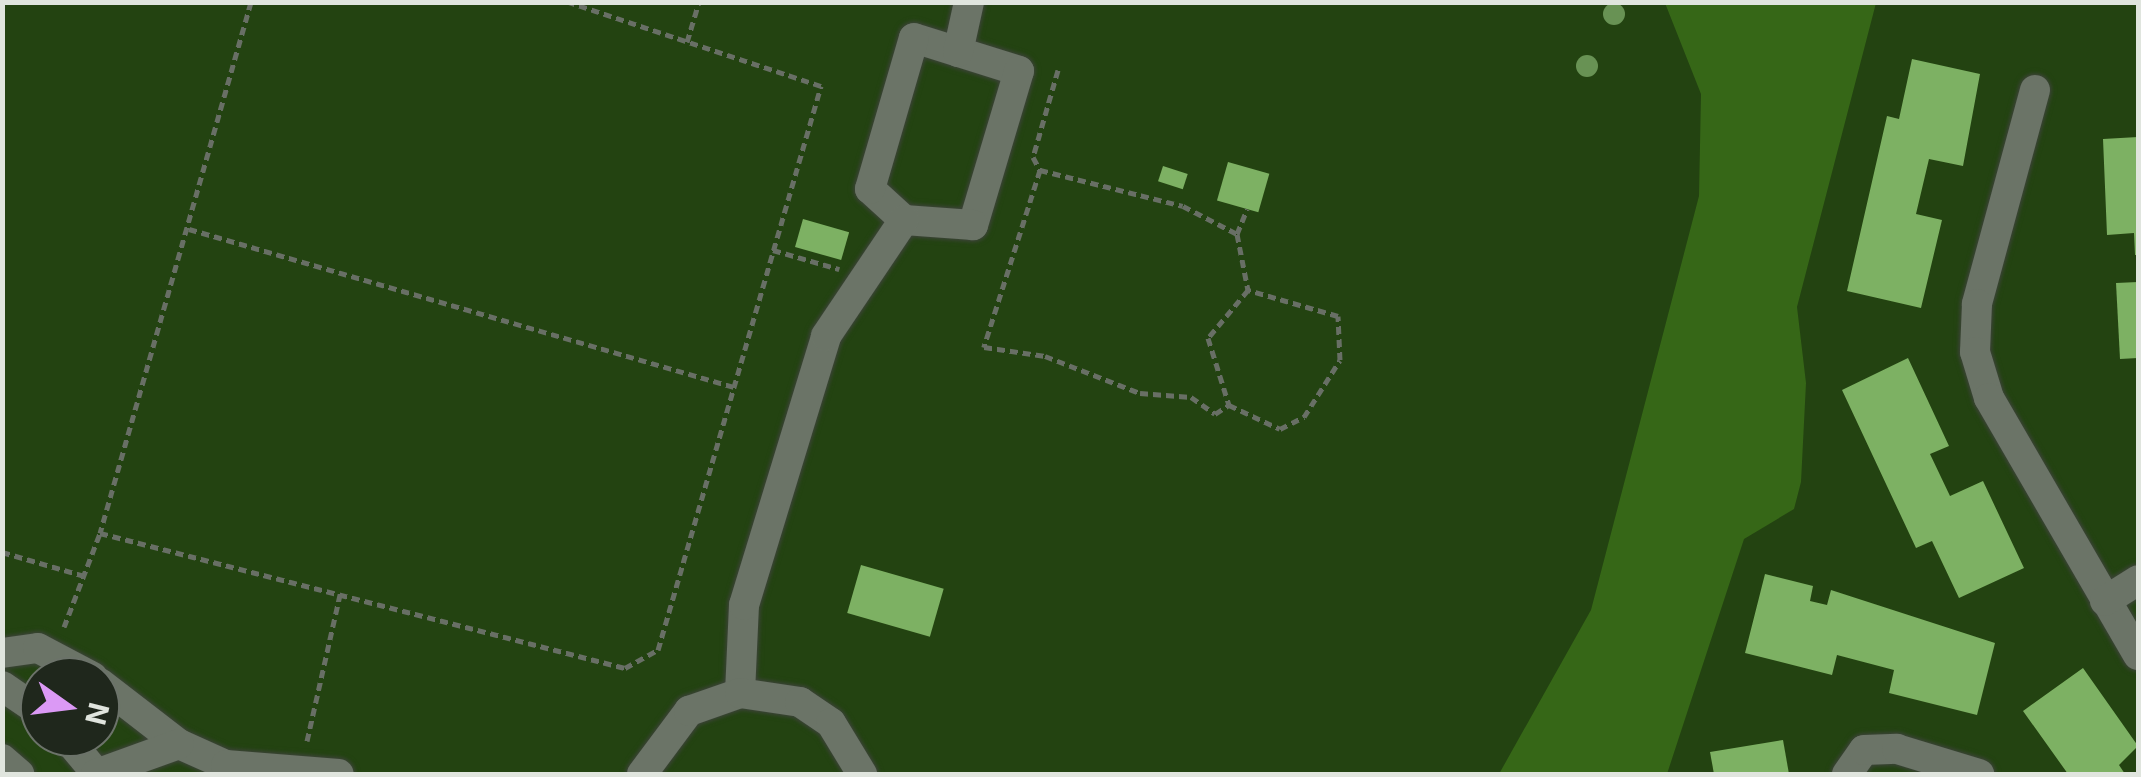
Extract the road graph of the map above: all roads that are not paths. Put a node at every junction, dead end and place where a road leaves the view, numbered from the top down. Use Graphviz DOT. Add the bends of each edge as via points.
graph roads {
  1 [pos="969,2"];
  2 [pos="958,52"];
  3 [pos="2035,90"];
  4 [pos="904,220"];
  5 [pos="2138,580"];
  6 [pos="2105,601"];
  7 [pos="2,653"];
  8 [pos="2138,655"];
  9 [pos="60,657"];
  10 [pos="740,692"];
  11 [pos="120,698"];
  12 [pos="179,744"];
  13 [pos="2,759"];
  14 [pos="19,774"];
  15 [pos="96,774"];
  16 [pos="338,774"];
  17 [pos="642,774"];
  18 [pos="862,774"];
  19 [pos="1847,774"];
  20 [pos="1978,774"];
  1 -- 2 [label="street"];
  2 -- 4 [label="street" via="914,38 870,189"];
  2 -- 4 [label="street" via="1019,71 973,225"];
  3 -- 6 [label="street" via="1977,304 1975,352 1989,398"];
  4 -- 10 [label="street" via="826,336 744,605"];
  5 -- 6 [label="street"];
  6 -- 8 [label="street"];
  7 -- 9 [label="street" via="50,651"];
  10 -- 17 [label="street" via="689,711 659,740"];
  10 -- 18 [label="street" via="800,702 831,723"];
  11 -- 12 [label="street"];
  12 -- 15 [label="street"];
  12 -- 16 [label="street" via="226,765"];
  13 -- 14 [label="street"];
  19 -- 20 [label="street" via="1864,750 1897,750"];
}
